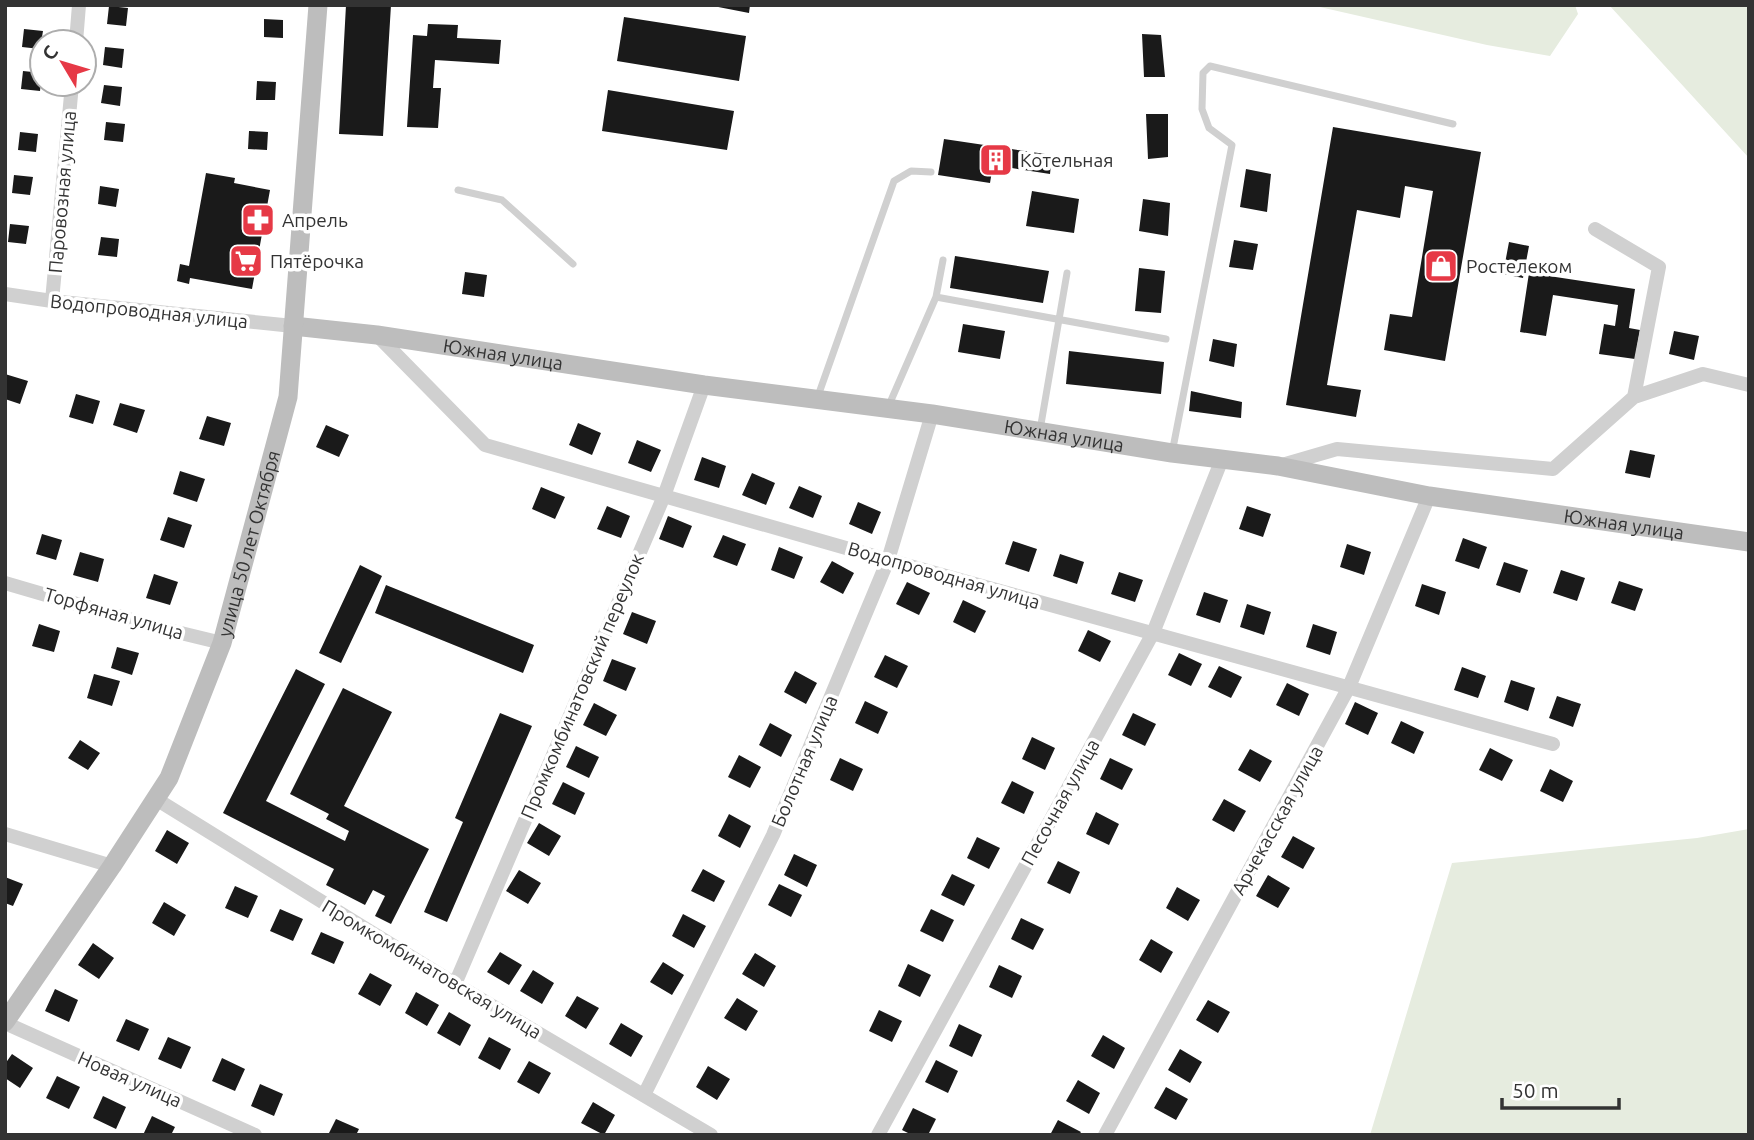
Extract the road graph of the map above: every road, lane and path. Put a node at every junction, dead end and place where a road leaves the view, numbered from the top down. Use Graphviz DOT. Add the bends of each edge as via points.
graph roads {
  1 [pos="79,5"];
  2 [pos="318,5"];
  3 [pos="77,28"];
  4 [pos="71,98"];
  5 [pos="1453,124"];
  6 [pos="931,172"];
  7 [pos="458,190"];
  8 [pos="1595,229"];
  9 [pos="943,260"];
  10 [pos="573,264"];
  11 [pos="1067,273"];
  12 [pos="5,294"];
  13 [pos="936,297"];
  14 [pos="52,301"];
  15 [pos="1058,319"];
  16 [pos="293,326"];
  17 [pos="377,335"];
  18 [pos="1166,339"];
  19 [pos="704,385"];
  20 [pos="1749,385"];
  21 [pos="1634,397"];
  22 [pos="817,400"];
  23 [pos="887,409"];
  24 [pos="932,414"];
  25 [pos="1040,431"];
  26 [pos="1172,453"];
  27 [pos="1222,459"];
  28 [pos="1278,466"];
  29 [pos="664,496"];
  30 [pos="1429,496"];
  31 [pos="1749,542"];
  32 [pos="888,560"];
  33 [pos="5,583"];
  34 [pos="1153,633"];
  35 [pos="222,643"];
  36 [pos="1349,687"];
  37 [pos="1553,744"];
  38 [pos="156,799"];
  39 [pos="5,834"];
  40 [pos="112,866"];
  41 [pos="455,984"];
  42 [pos="5,1023"];
  43 [pos="644,1095"];
  44 [pos="255,1135"];
  45 [pos="711,1135"];
  46 [pos="878,1135"];
  47 [pos="1105,1135"];
  1 -- 3 [label="street"];
  2 -- 16 [label="street, улица 50 лет Октября"];
  4 -- 14 [label="street, Паровозная улица"];
  5 -- 26 [label="lane" via="1210,66 1203,73 1202,109 1209,128 1232,145"];
  6 -- 22 [label="lane" via="911,172 894,181"];
  7 -- 10 [label="lane" via="502,200"];
  8 -- 21 [label="street" via="1659,267"];
  9 -- 13 [label="lane"];
  11 -- 15 [label="lane"];
  12 -- 14 [label="street, Водопроводная улица"];
  13 -- 15 [label="lane"];
  13 -- 23 [label="lane"];
  14 -- 16 [label="street, Водопроводная улица"];
  15 -- 18 [label="lane"];
  15 -- 25 [label="lane"];
  16 -- 17 [label="street, Южная улица"];
  16 -- 35 [label="street, улица 50 лет Октября" via="288,397"];
  17 -- 19 [label="street, Южная улица"];
  17 -- 29 [label="street, Водопроводная улица" via="485,445"];
  19 -- 22 [label="street, Южная улица"];
  19 -- 29 [label="street, Промкомбинатовский переулок"];
  20 -- 21 [label="street" via="1703,374"];
  21 -- 28 [label="street" via="1553,469 1337,449"];
  22 -- 23 [label="street, Южная улица"];
  23 -- 24 [label="street, Южная улица"];
  24 -- 25 [label="street, Южная улица"];
  24 -- 32 [label="street, Болотная улица"];
  25 -- 26 [label="street, Южная улица"];
  26 -- 27 [label="street, Южная улица"];
  27 -- 28 [label="street, Южная улица"];
  27 -- 34 [label="street, Песочная улица"];
  28 -- 30 [label="street, Южная улица"];
  29 -- 32 [label="street, Водопроводная улица"];
  29 -- 41 [label="street, Промкомбинатовский переулок"];
  30 -- 31 [label="street, Южная улица"];
  30 -- 36 [label="street, Арчекасская улица"];
  32 -- 34 [label="street, Водопроводная улица"];
  32 -- 43 [label="street, Болотная улица" via="773,835"];
  33 -- 35 [label="street, Торфяная улица"];
  34 -- 36 [label="street, Водопроводная улица"];
  34 -- 46 [label="street, Песочная улица"];
  35 -- 38 [label="street, улица 50 лет Октября" via="169,778"];
  36 -- 37 [label="street, Водопроводная улица"];
  36 -- 47 [label="street, Арчекасская улица"];
  38 -- 40 [label="street, улица 50 лет Октября"];
  38 -- 41 [label="street, Промкомбинатовская улица"];
  39 -- 40 [label="street"];
  40 -- 42 [label="street, улица 50 лет Октября"];
  41 -- 43 [label="street, Промкомбинатовская улица"];
  42 -- 44 [label="street, Новая улица"];
  43 -- 45 [label="street, Промкомбинатовская улица"];
}
